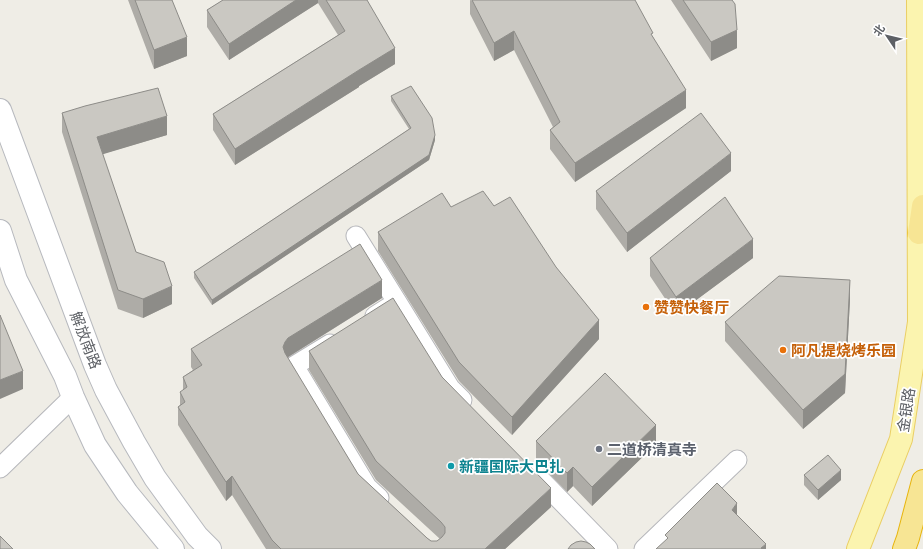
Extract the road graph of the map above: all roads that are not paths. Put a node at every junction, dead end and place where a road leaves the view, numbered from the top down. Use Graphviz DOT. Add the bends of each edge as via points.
graph roads {
  1 [pos="918,0"];
  2 [pos="0,110"];
  3 [pos="923,206"];
  4 [pos="0,230"];
  5 [pos="919,233"];
  6 [pos="356,236"];
  7 [pos="397,302"];
  8 [pos="73,397"];
  9 [pos="472,410"];
  10 [pos="521,460"];
  11 [pos="737,460"];
  12 [pos="0,468"];
  13 [pos="923,481"];
  14 [pos="389,508"];
  15 [pos="173,549"];
  16 [pos="210,549"];
  17 [pos="608,549"];
  18 [pos="644,549"];
  19 [pos="858,549"];
  20 [pos="904,549"];
  1 -- 5 [label="main road, 金银路"];
  2 -- 16 [label="main road, 解放南路" via="106,390 155,478 197,536"];
  3 -- 5 [label="highway"];
  4 -- 8 [label="main road" via="16,280 65,376"];
  5 -- 19 [label="main road, 金银路" via="919,322 901,439"];
  6 -- 7 [label="street"];
  7 -- 9 [label="street" via="450,388"];
  7 -- 14 [label="street" via="294,366 367,487"];
  8 -- 12 [label="street"];
  8 -- 15 [label="main road" via="95,445 127,493"];
  10 -- 17 [label="street"];
  11 -- 18 [label="street"];
  13 -- 20 [label="highway"];
}
